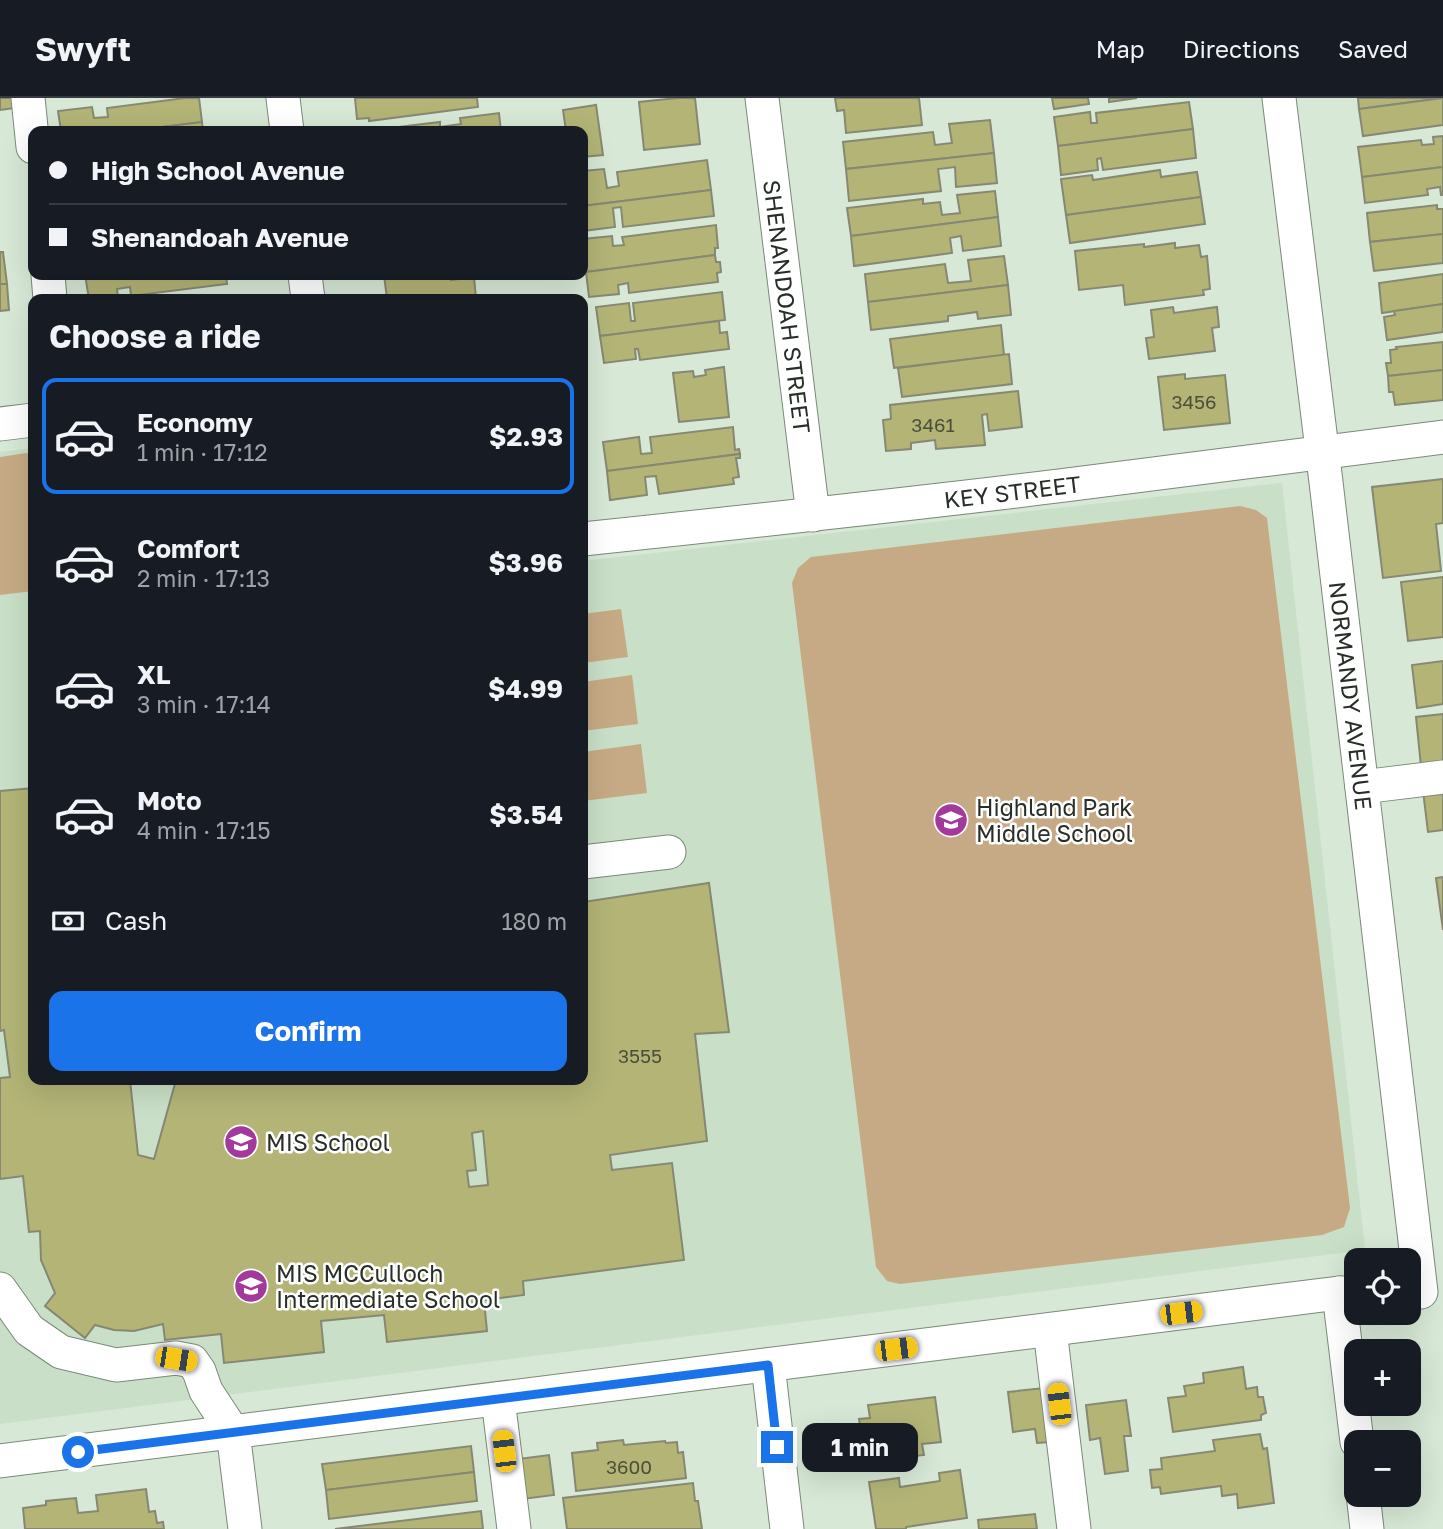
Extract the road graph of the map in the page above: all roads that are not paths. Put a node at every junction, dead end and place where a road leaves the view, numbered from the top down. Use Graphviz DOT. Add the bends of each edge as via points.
graph roads {
  1 [pos="28,98"];
  2 [pos="283,98"];
  3 [pos="762,98"];
  4 [pos="1279,98"];
  5 [pos="31,126"];
  6 [pos="286,126"];
  7 [pos="28,421"];
  8 [pos="0,424"];
  9 [pos="1443,437"];
  10 [pos="1322,451"];
  11 [pos="813,515"];
  12 [pos="588,538"];
  13 [pos="1443,777"];
  14 [pos="1362,787"];
  15 [pos="669,852"];
  16 [pos="588,861"];
  17 [pos="0,1289"];
  18 [pos="1424,1291"];
  19 [pos="1344,1293"];
  20 [pos="1350,1325"];
  21 [pos="1050,1330"];
  22 [pos="768,1365"];
  23 [pos="498,1399"];
  24 [pos="1356,1430"];
  25 [pos="233,1432"];
  26 [pos="0,1461"];
  27 [pos="1364,1507"];
  28 [pos="245,1529"];
  29 [pos="513,1529"];
  30 [pos="787,1529"];
  31 [pos="1074,1529"];
  32 [pos="1367,1529"];
  1 -- 5 [label="street"];
  2 -- 6 [label="street"];
  3 -- 11 [label="street, SHENANDOAH STREET"];
  4 -- 10 [label="street, NORMANDY AVENUE"];
  7 -- 8 [label="street"];
  9 -- 10 [label="street, KEY STREET"];
  10 -- 11 [label="street, KEY STREET"];
  10 -- 14 [label="street, NORMANDY AVENUE"];
  11 -- 12 [label="street, KEY STREET"];
  13 -- 14 [label="street"];
  14 -- 18 [label="street, NORMANDY AVENUE"];
  15 -- 16 [label="street"];
  17 -- 25 [label="street" via="29,1330 61,1352 116,1365 192,1361"];
  19 -- 21 [label="street"];
  20 -- 24 [label="street"];
  21 -- 22 [label="street"];
  21 -- 31 [label="street"];
  22 -- 23 [label="street"];
  22 -- 30 [label="street"];
  23 -- 25 [label="street"];
  23 -- 29 [label="street"];
  25 -- 26 [label="street"];
  25 -- 28 [label="street"];
  27 -- 32 [label="street"];
}
